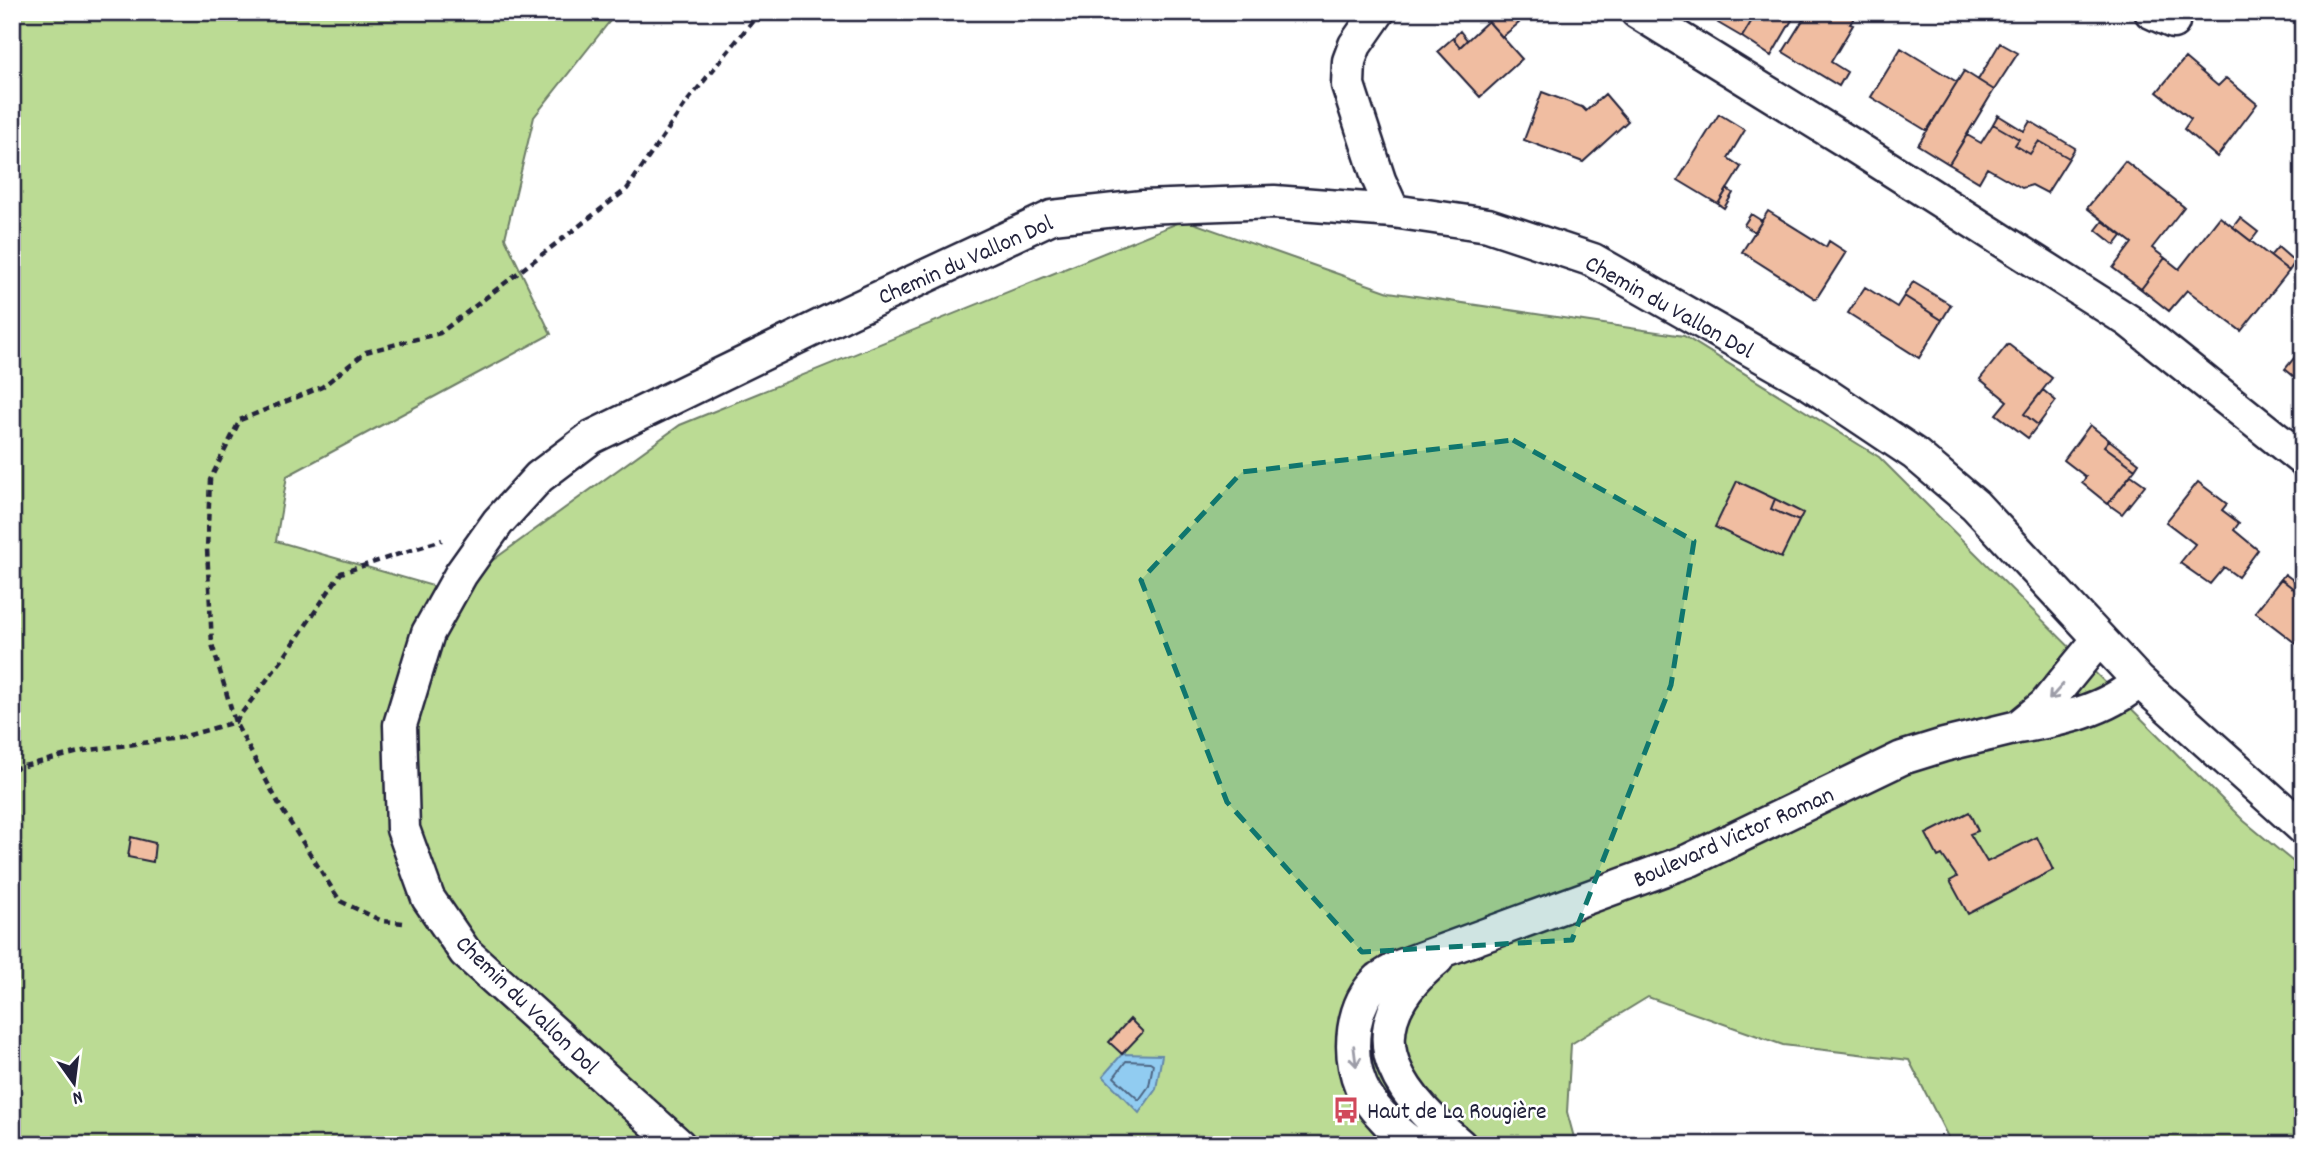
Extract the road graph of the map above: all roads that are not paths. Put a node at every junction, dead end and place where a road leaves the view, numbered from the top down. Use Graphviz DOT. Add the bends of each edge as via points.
graph roads {
  1 [pos="1378,12"];
  2 [pos="1637,12"];
  3 [pos="1393,211"];
  4 [pos="2303,460"];
  5 [pos="2099,639"];
  6 [pos="2138,681"];
  7 [pos="2018,727"];
  8 [pos="2303,828"];
  9 [pos="1449,949"];
  10 [pos="679,1145"];
  11 [pos="1416,1145"];
  12 [pos="1460,1145"];
  1 -- 3 [label="street" via="1349,61 1348,85"];
  2 -- 4 [label="street" via="2129,321"];
  3 -- 5 [label="street, Chemin du Vallon Dol" via="1488,225 1593,260 1809,383 1915,454 1975,505"];
  3 -- 10 [label="street, Chemin du Vallon Dol" via="1274,202 1143,207 1052,217 592,437 539,477 498,522 428,632 400,725 403,829 428,898 465,952"];
  5 -- 6 [label="street, Chemin du Vallon Dol"];
  5 -- 7 [label="street, Boulevard Victor Roman, one-way" via="2045,705"];
  6 -- 7 [label="street, Boulevard Victor Roman" via="2126,693 2092,709"];
  6 -- 8 [label="street, Chemin du Vallon Dol"];
  7 -- 9 [label="street, Boulevard Victor Roman" via="1902,758 1690,860"];
  9 -- 11 [label="street, Boulevard Victor Roman, one-way" via="1398,967 1379,979 1356,1017 1353,1040 1361,1085 1371,1105"];
  9 -- 12 [label="street, Boulevard Victor Roman" via="1418,974 1401,997 1388,1031 1389,1054 1398,1079"];
}
